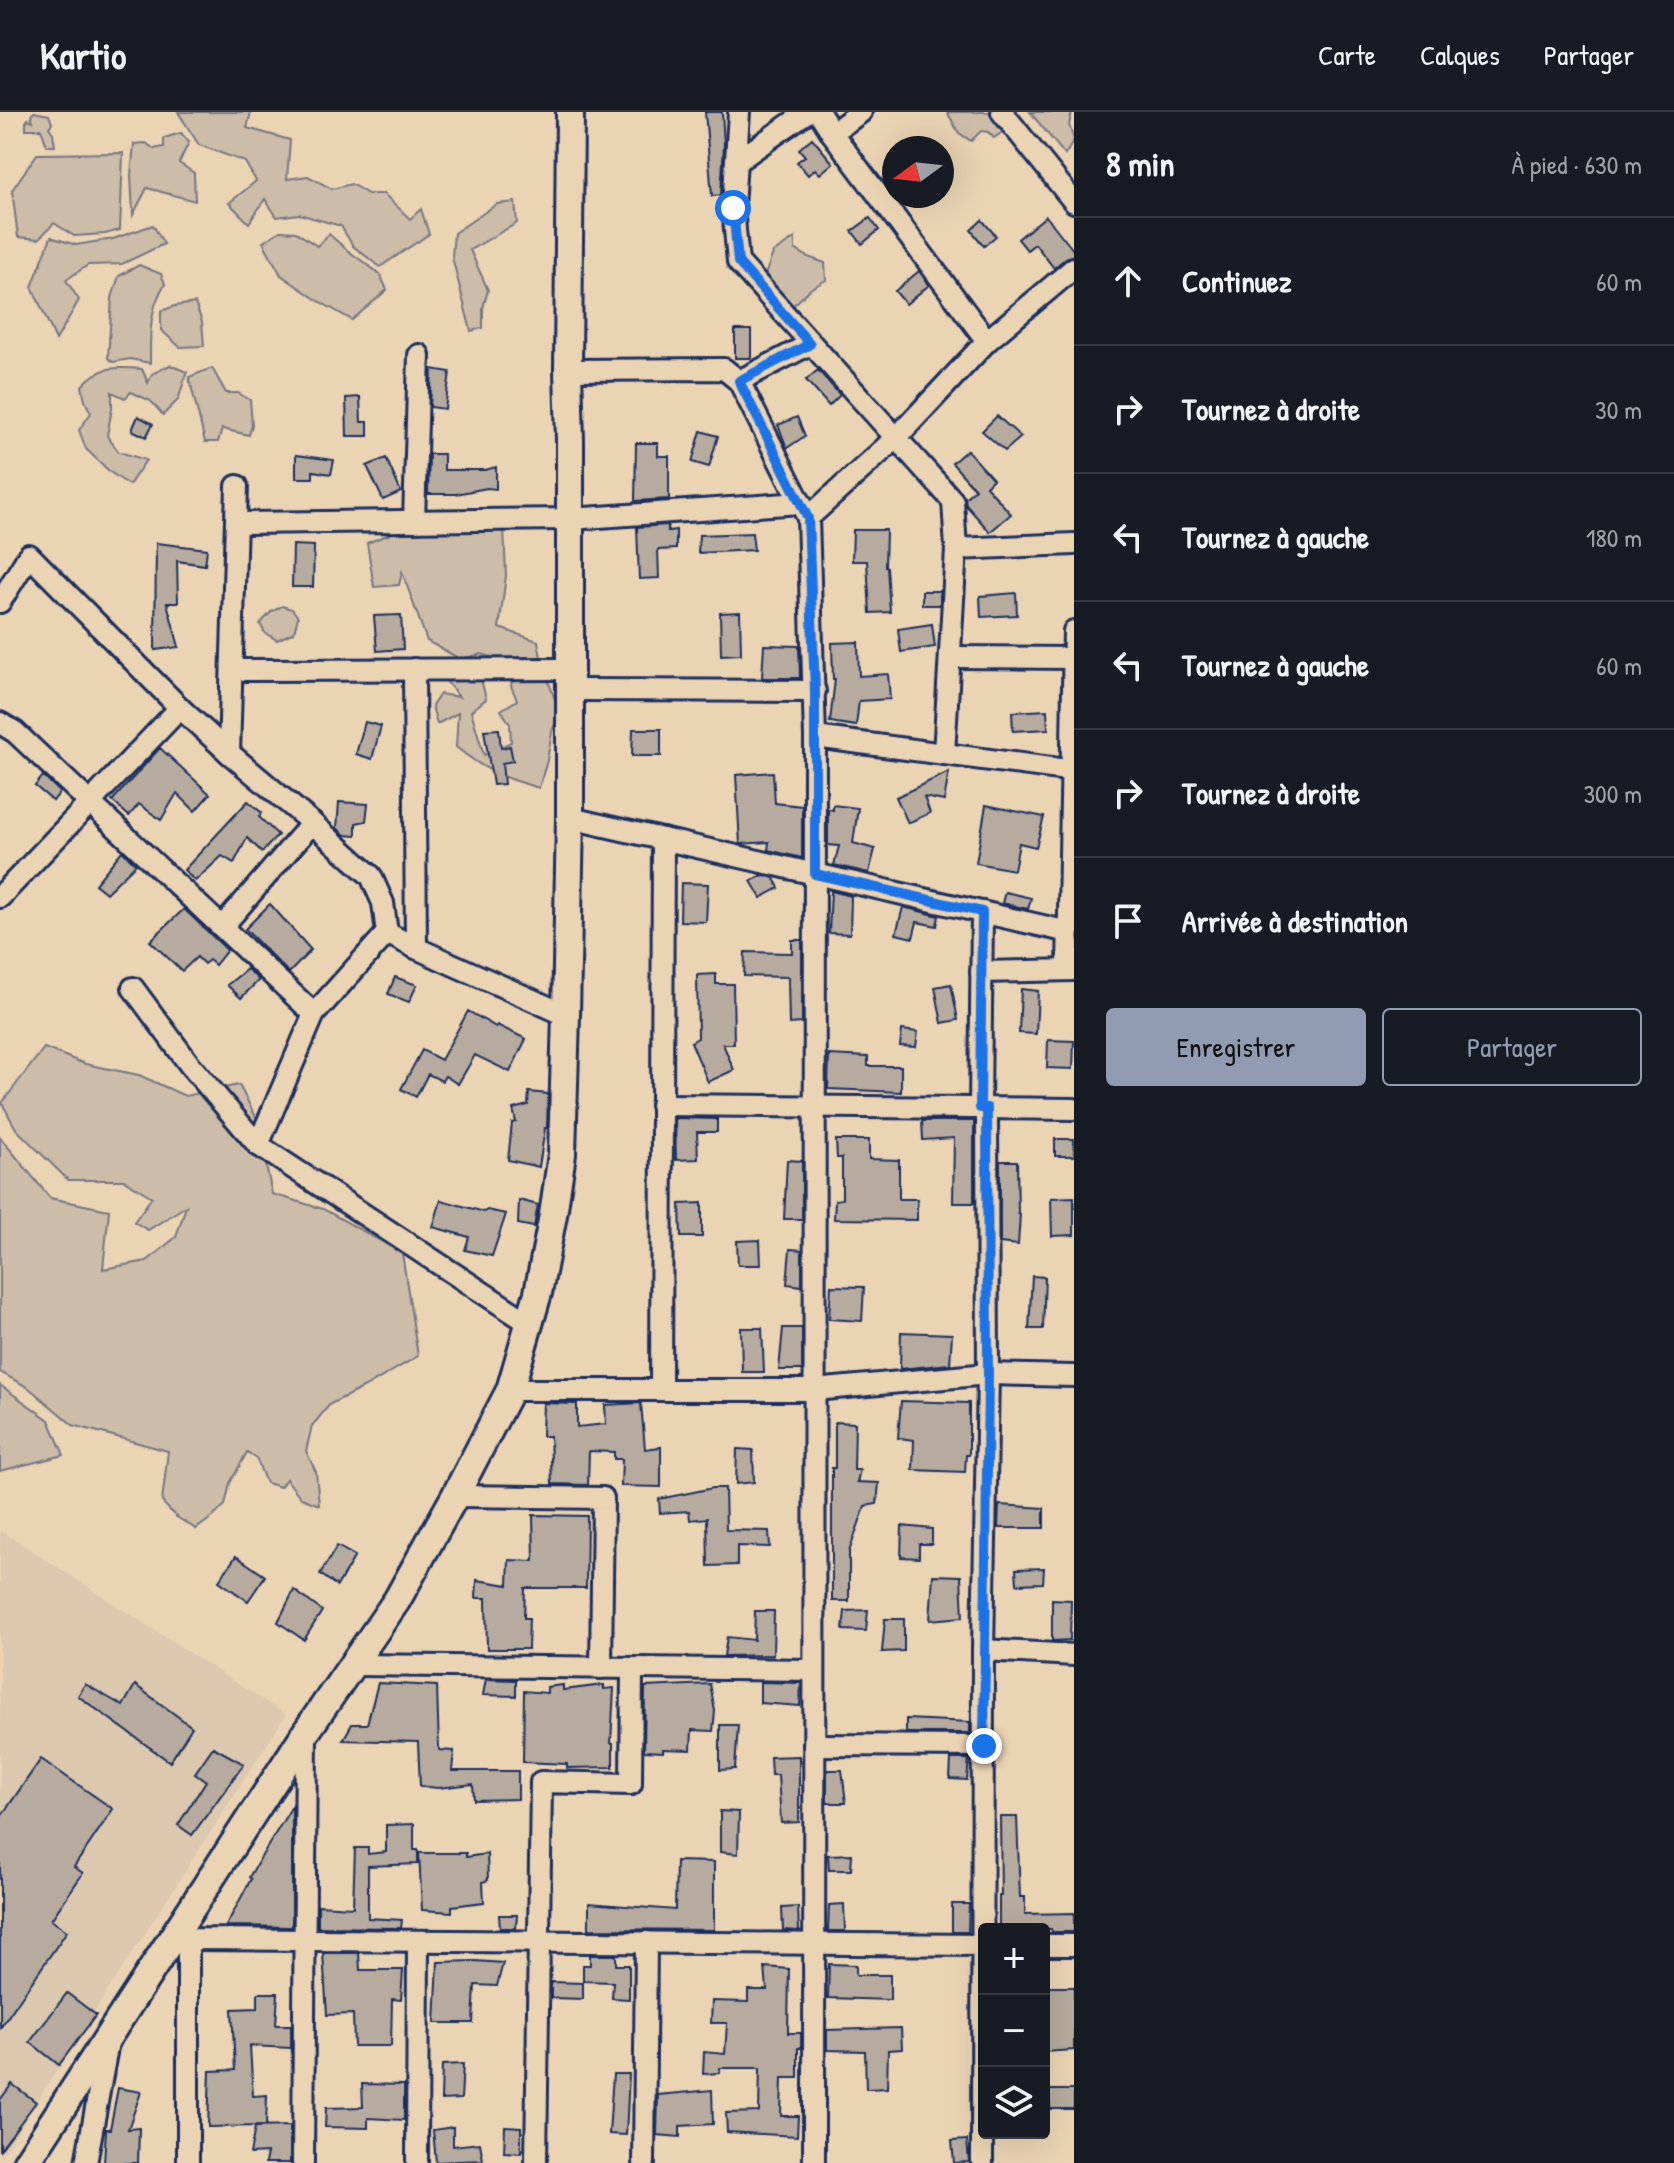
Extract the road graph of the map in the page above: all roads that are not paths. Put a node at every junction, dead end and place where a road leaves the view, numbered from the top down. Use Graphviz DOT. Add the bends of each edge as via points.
graph roads {
  1 [pos="570,112"];
  2 [pos="739,112"];
  3 [pos="807,112"];
  4 [pos="816,112"];
  5 [pos="861,112"];
  6 [pos="1002,112"];
  7 [pos="832,133"];
  8 [pos="736,162"];
  9 [pos="1074,202"];
  10 [pos="1074,268"];
  11 [pos="987,341"];
  12 [pos="810,344"];
  13 [pos="419,355"];
  14 [pos="568,370"];
  15 [pos="739,381"];
  16 [pos="897,437"];
  17 [pos="237,486"];
  18 [pos="804,511"];
  19 [pos="570,519"];
  20 [pos="414,521"];
  21 [pos="237,523"];
  22 [pos="1074,544"];
  23 [pos="956,549"];
  24 [pos="0,602"];
  25 [pos="1074,631"];
  26 [pos="951,657"];
  27 [pos="1074,658"];
  28 [pos="414,669"];
  29 [pos="232,670"];
  30 [pos="570,680"];
  31 [pos="815,691"];
  32 [pos="180,708"];
  33 [pos="0,723"];
  34 [pos="815,737"];
  35 [pos="229,753"];
  36 [pos="944,754"];
  37 [pos="1073,771"];
  38 [pos="90,803"];
  39 [pos="570,818"];
  40 [pos="312,823"];
  41 [pos="663,839"];
  42 [pos="815,874"];
  43 [pos="0,897"];
  44 [pos="982,912"];
  45 [pos="222,927"];
  46 [pos="1069,932"];
  47 [pos="387,933"];
  48 [pos="416,948"];
  49 [pos="1071,970"];
  50 [pos="981,972"];
  51 [pos="133,988"];
  52 [pos="314,1014"];
  53 [pos="566,1015"];
  54 [pos="661,1105"];
  55 [pos="815,1106"];
  56 [pos="984,1108"];
  57 [pos="1074,1109"];
  58 [pos="258,1145"];
  59 [pos="529,1323"];
  60 [pos="988,1374"];
  61 [pos="1074,1376"];
  62 [pos="510,1390"];
  63 [pos="661,1390"];
  64 [pos="814,1390"];
  65 [pos="455,1496"];
  66 [pos="983,1650"];
  67 [pos="1074,1655"];
  68 [pos="353,1665"];
  69 [pos="601,1668"];
  70 [pos="632,1668"];
  71 [pos="814,1670"];
  72 [pos="306,1732"];
  73 [pos="814,1745"];
  74 [pos="984,1746"];
  75 [pos="984,1923"];
  76 [pos="179,1938"];
  77 [pos="304,1940"];
  78 [pos="418,1941"];
  79 [pos="539,1942"];
  80 [pos="646,1942"];
  81 [pos="815,1943"];
  82 [pos="978,1945"];
  83 [pos="1050,1945"];
  84 [pos="1074,1945"];
  85 [pos="984,1995"];
  86 [pos="110,2031"];
  87 [pos="26,2163"];
  88 [pos="86,2163"];
  89 [pos="188,2163"];
  90 [pos="303,2163"];
  91 [pos="417,2163"];
  92 [pos="536,2163"];
  93 [pos="644,2163"];
  94 [pos="814,2163"];
  95 [pos="982,2163"];
  1 -- 14 [label="street"];
  2 -- 8 [label="street"];
  3 -- 8 [label="street"];
  4 -- 7 [label="street"];
  5 -- 7 [label="street"];
  6 -- 9 [label="street"];
  7 -- 11 [label="street"];
  8 -- 12 [label="street" via="738,262"];
  10 -- 11 [label="street"];
  11 -- 16 [label="street"];
  12 -- 15 [label="street"];
  12 -- 16 [label="street"];
  13 -- 20 [label="street"];
  14 -- 15 [label="street" via="724,369"];
  14 -- 19 [label="street"];
  15 -- 18 [label="street"];
  16 -- 18 [label="street"];
  16 -- 23 [label="street" via="953,501"];
  17 -- 21 [label="street"];
  18 -- 19 [label="street"];
  18 -- 31 [label="street"];
  19 -- 20 [label="street"];
  19 -- 30 [label="street"];
  20 -- 21 [label="street"];
  21 -- 29 [label="street"];
  22 -- 23 [label="street"];
  23 -- 26 [label="street"];
  24 -- 32 [label="street" via="29,555"];
  25 -- 27 [label="street"];
  26 -- 27 [label="street"];
  26 -- 36 [label="street"];
  27 -- 37 [label="street"];
  28 -- 29 [label="street"];
  28 -- 30 [label="street"];
  28 -- 48 [label="street"];
  29 -- 35 [label="street"];
  30 -- 31 [label="street"];
  30 -- 39 [label="street"];
  31 -- 34 [label="street"];
  32 -- 35 [label="street"];
  32 -- 38 [label="street"];
  33 -- 38 [label="street"];
  34 -- 36 [label="street"];
  34 -- 42 [label="street"];
  35 -- 40 [label="street"];
  36 -- 37 [label="street"];
  37 -- 46 [label="street"];
  38 -- 43 [label="street"];
  38 -- 45 [label="street"];
  39 -- 41 [label="street"];
  39 -- 53 [label="street"];
  40 -- 45 [label="street"];
  40 -- 47 [label="street" via="371,876 383,903"];
  41 -- 42 [label="street"];
  41 -- 54 [label="street"];
  42 -- 44 [label="street"];
  42 -- 55 [label="street"];
  44 -- 46 [label="street"];
  44 -- 50 [label="street"];
  45 -- 52 [label="street"];
  46 -- 49 [label="street"];
  47 -- 48 [label="street"];
  47 -- 52 [label="street"];
  48 -- 53 [label="street"];
  49 -- 50 [label="street"];
  50 -- 56 [label="street"];
  51 -- 58 [label="street"];
  52 -- 58 [label="street"];
  53 -- 59 [label="street" via="562,1154"];
  54 -- 55 [label="street"];
  54 -- 63 [label="street"];
  55 -- 56 [label="street"];
  55 -- 64 [label="street"];
  56 -- 57 [label="street"];
  56 -- 60 [label="street"];
  58 -- 59 [label="street"];
  59 -- 62 [label="street"];
  60 -- 61 [label="street"];
  60 -- 64 [label="street"];
  60 -- 66 [label="street"];
  62 -- 63 [label="street"];
  62 -- 65 [label="street"];
  63 -- 64 [label="street"];
  64 -- 71 [label="street"];
  65 -- 68 [label="street" via="397,1600"];
  65 -- 69 [label="street" via="603,1498"];
  66 -- 67 [label="street"];
  66 -- 74 [label="street"];
  68 -- 69 [label="street"];
  68 -- 72 [label="street"];
  69 -- 70 [label="street"];
  70 -- 71 [label="street"];
  70 -- 79 [label="street" via="631,1784 541,1782"];
  71 -- 73 [label="street"];
  72 -- 76 [label="street"];
  72 -- 77 [label="street"];
  73 -- 74 [label="street"];
  73 -- 81 [label="street"];
  74 -- 75 [label="street"];
  76 -- 77 [label="street"];
  76 -- 86 [label="street"];
  76 -- 89 [label="street"];
  77 -- 78 [label="street"];
  77 -- 90 [label="street"];
  78 -- 79 [label="street"];
  78 -- 91 [label="street"];
  79 -- 80 [label="street"];
  79 -- 92 [label="street"];
  80 -- 81 [label="street"];
  80 -- 93 [label="street"];
  81 -- 82 [label="street"];
  81 -- 94 [label="street"];
  83 -- 84 [label="street"];
  85 -- 95 [label="street"];
  86 -- 87 [label="street"];
  86 -- 88 [label="street"];
}
